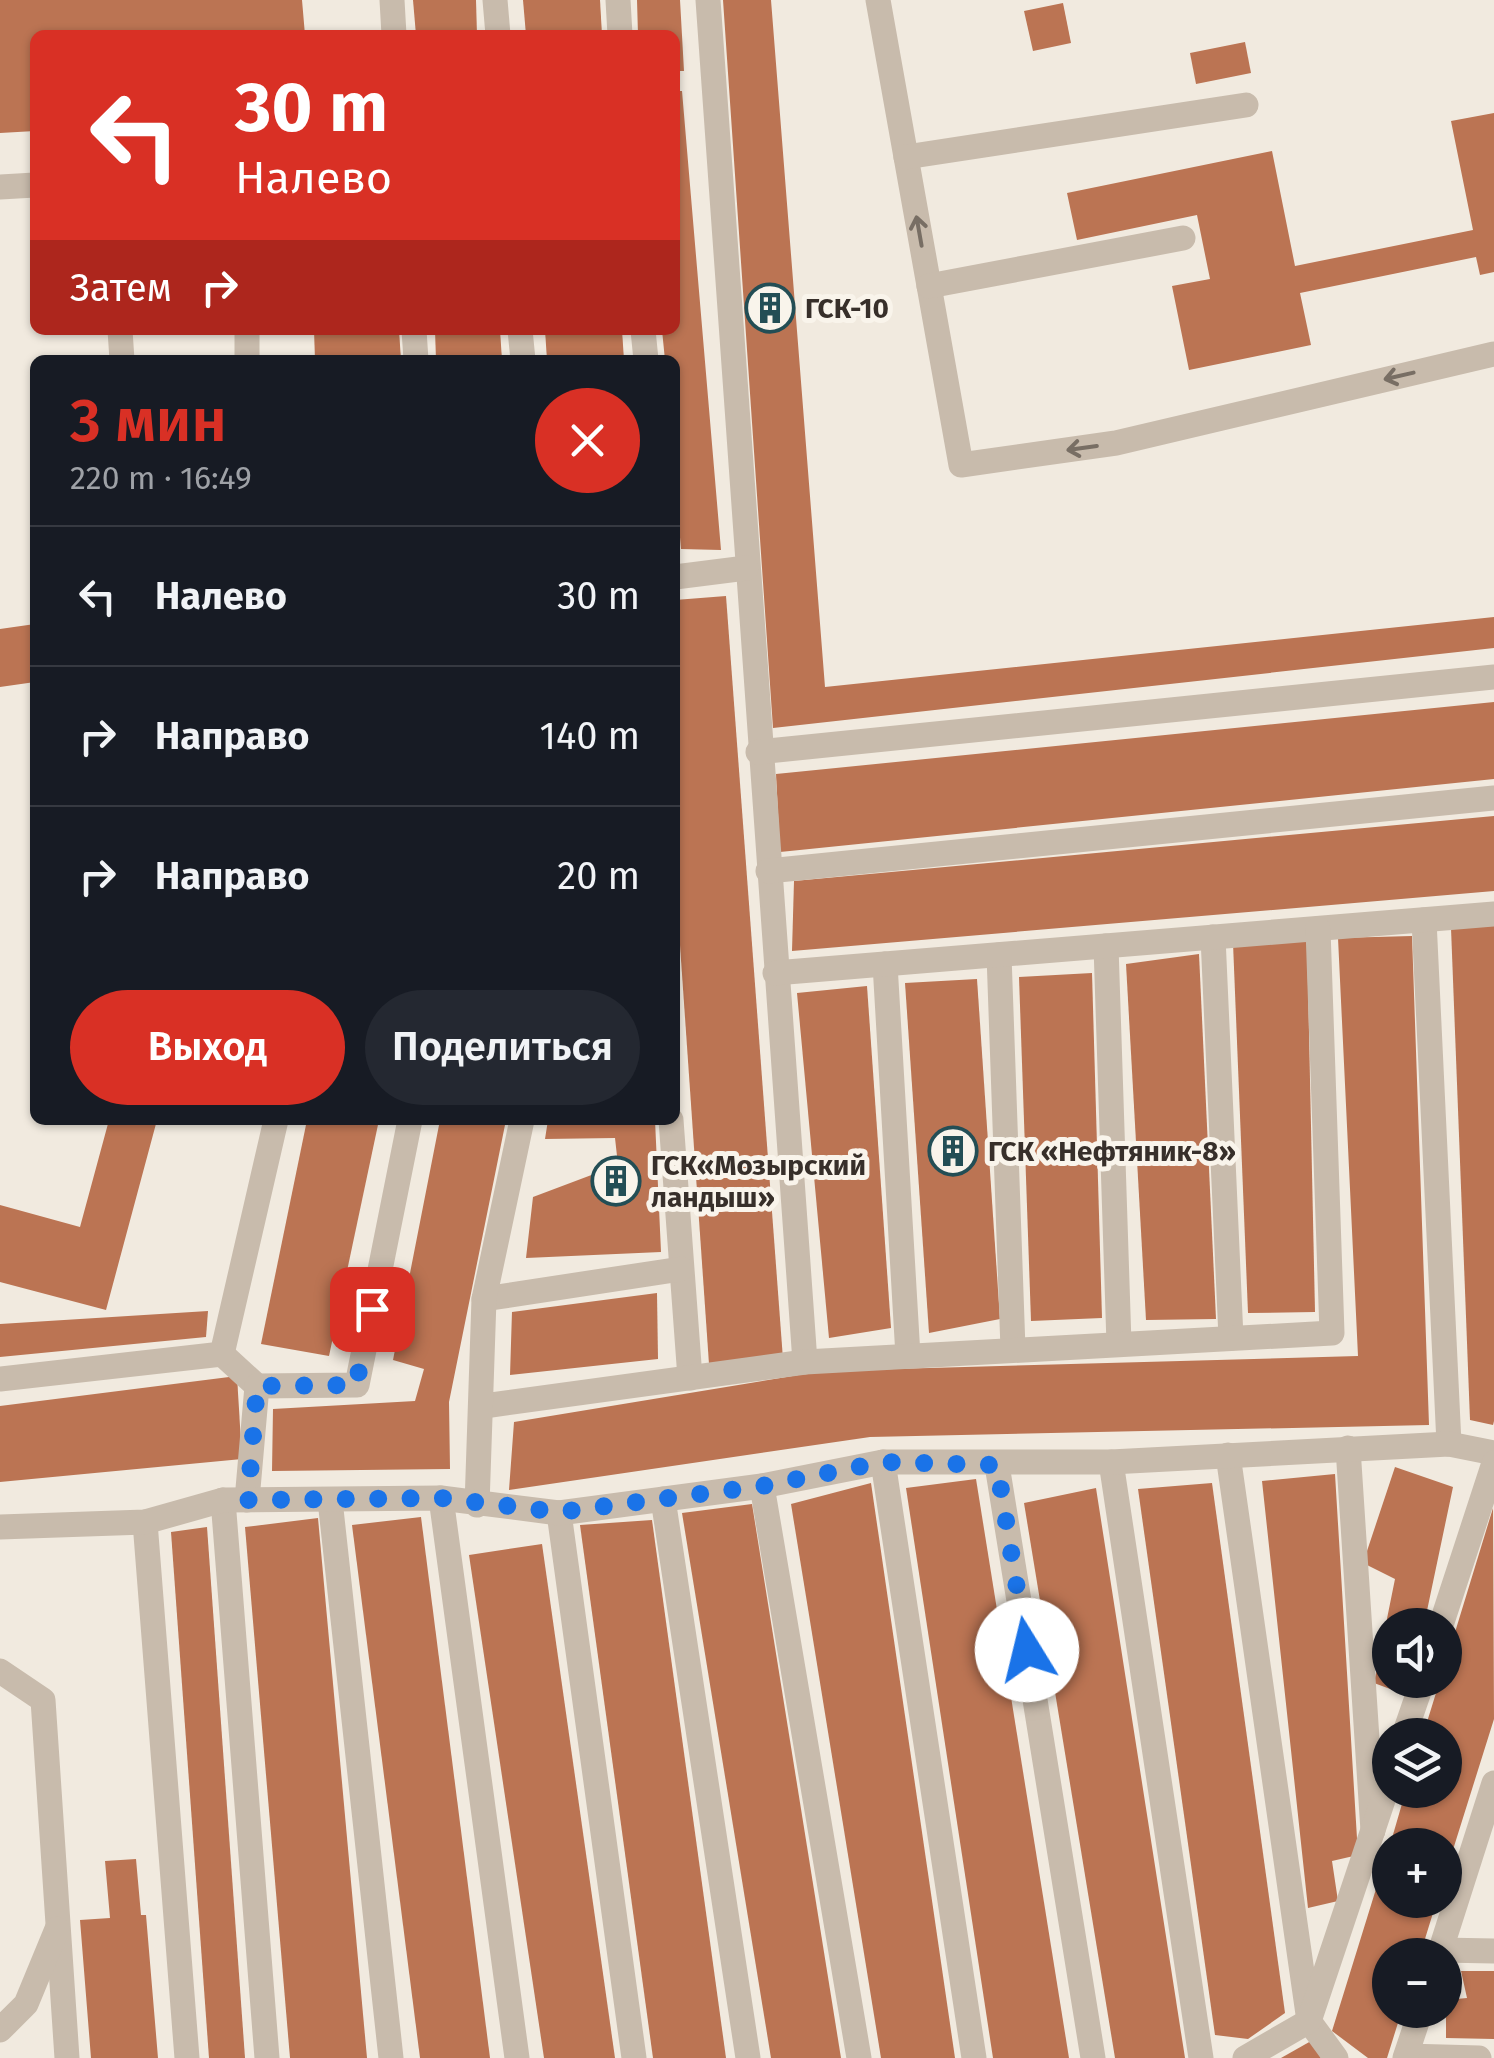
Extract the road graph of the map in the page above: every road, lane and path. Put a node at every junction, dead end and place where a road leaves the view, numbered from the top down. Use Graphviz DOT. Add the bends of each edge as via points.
graph roads {
  1 [pos="392,0"];
  2 [pos="495,0"];
  3 [pos="618,0"];
  4 [pos="708,0"];
  5 [pos="878,0"];
  6 [pos="394,30"];
  7 [pos="498,30"];
  8 [pos="620,30"];
  9 [pos="1246,105"];
  10 [pos="906,156"];
  11 [pos="30,185"];
  12 [pos="0,187"];
  13 [pos="1183,238"];
  14 [pos="929,286"];
  15 [pos="1494,354"];
  16 [pos="746,568"];
  17 [pos="680,575"];
  18 [pos="1494,677"];
  19 [pos="758,752"];
  20 [pos="1494,798"];
  21 [pos="768,871"];
  22 [pos="1494,914"];
  23 [pos="1424,920"];
  24 [pos="1318,929"];
  25 [pos="1213,937"];
  26 [pos="1106,946"];
  27 [pos="998,954"];
  28 [pos="885,964"];
  29 [pos="775,973"];
  30 [pos="275,1125"];
  31 [pos="409,1125"];
  32 [pos="521,1125"];
  33 [pos="671,1125"];
  34 [pos="681,1269"];
  35 [pos="484,1299"];
  36 [pos="1231,1338"];
  37 [pos="1119,1344"];
  38 [pos="1013,1350"];
  39 [pos="222,1354"];
  40 [pos="908,1356"];
  41 [pos="805,1362"];
  42 [pos="690,1378"];
  43 [pos="0,1379"];
  44 [pos="257,1386"];
  45 [pos="484,1406"];
  46 [pos="1449,1444"];
  47 [pos="1348,1448"];
  48 [pos="1494,1453"];
  49 [pos="1228,1455"];
  50 [pos="883,1462"];
  51 [pos="1111,1462"];
  52 [pos="1494,1464"];
  53 [pos="997,1465"];
  54 [pos="762,1486"];
  55 [pos="441,1498"];
  56 [pos="663,1498"];
  57 [pos="236,1500"];
  58 [pos="330,1500"];
  59 [pos="478,1505"];
  60 [pos="559,1512"];
  61 [pos="145,1522"];
  62 [pos="0,1527"];
  63 [pos="1447,1608"];
  64 [pos="0,1672"];
  65 [pos="1494,1784"];
  66 [pos="1373,1828"];
  67 [pos="1372,1834"];
  68 [pos="1484,1846"];
  69 [pos="59,1925"];
  70 [pos="1446,1938"];
  71 [pos="1494,1950"];
  72 [pos="1462,1952"];
  73 [pos="1309,2022"];
  74 [pos="1415,2028"];
  75 [pos="0,2030"];
  76 [pos="1406,2057"];
  77 [pos="67,2058"];
  78 [pos="186,2058"];
  79 [pos="267,2058"];
  80 [pos="391,2058"];
  81 [pos="516,2058"];
  82 [pos="634,2058"];
  83 [pos="748,2058"];
  84 [pos="859,2058"];
  85 [pos="974,2058"];
  86 [pos="1092,2058"];
  87 [pos="1201,2058"];
  88 [pos="1245,2058"];
  89 [pos="1336,2058"];
  90 [pos="1479,2058"];
  1 -- 6 [label="lane"];
  2 -- 7 [label="lane"];
  3 -- 8 [label="lane"];
  4 -- 16 [label="lane"];
  5 -- 10 [label="lane"];
  9 -- 10 [label="lane"];
  14 -- 10 [label="lane, one-way"];
  11 -- 12 [label="lane"];
  13 -- 14 [label="lane"];
  15 -- 14 [label="lane, one-way" via="1116,443 961,465"];
  16 -- 17 [label="lane"];
  16 -- 19 [label="lane"];
  18 -- 19 [label="lane"];
  19 -- 21 [label="lane"];
  20 -- 21 [label="lane"];
  21 -- 29 [label="lane"];
  22 -- 23 [label="lane"];
  23 -- 24 [label="lane"];
  23 -- 46 [label="lane"];
  24 -- 25 [label="lane"];
  24 -- 36 [label="lane" via="1332,1332"];
  25 -- 26 [label="lane"];
  25 -- 36 [label="lane"];
  26 -- 27 [label="lane"];
  26 -- 37 [label="lane"];
  27 -- 28 [label="lane"];
  27 -- 38 [label="lane"];
  28 -- 29 [label="lane"];
  28 -- 40 [label="lane"];
  29 -- 41 [label="lane"];
  30 -- 39 [label="lane"];
  31 -- 44 [label="lane" via="356,1385"];
  32 -- 35 [label="lane"];
  33 -- 34 [label="lane"];
  34 -- 35 [label="lane"];
  34 -- 42 [label="lane"];
  35 -- 45 [label="lane"];
  36 -- 37 [label="lane"];
  37 -- 38 [label="lane"];
  38 -- 40 [label="lane"];
  39 -- 43 [label="lane"];
  39 -- 44 [label="lane"];
  40 -- 41 [label="lane"];
  41 -- 42 [label="lane"];
  42 -- 45 [label="lane"];
  44 -- 57 [label="lane"];
  45 -- 59 [label="lane"];
  46 -- 47 [label="lane"];
  46 -- 48 [label="lane"];
  47 -- 49 [label="lane"];
  47 -- 66 [label="lane"];
  49 -- 51 [label="lane"];
  49 -- 73 [label="lane"];
  50 -- 53 [label="lane"];
  50 -- 54 [label="lane"];
  50 -- 85 [label="lane"];
  51 -- 53 [label="lane"];
  51 -- 87 [label="lane"];
  52 -- 63 [label="lane"];
  53 -- 86 [label="lane"];
  54 -- 56 [label="lane"];
  54 -- 84 [label="lane"];
  55 -- 58 [label="lane"];
  55 -- 59 [label="lane"];
  55 -- 81 [label="lane"];
  56 -- 60 [label="lane"];
  56 -- 83 [label="lane"];
  57 -- 58 [label="lane"];
  57 -- 61 [label="lane"];
  57 -- 79 [label="lane"];
  58 -- 80 [label="lane"];
  59 -- 60 [label="lane"];
  60 -- 82 [label="lane"];
  61 -- 62 [label="lane"];
  61 -- 78 [label="lane"];
  64 -- 69 [label="lane" via="44,1700"];
  65 -- 68 [label="lane"];
  67 -- 73 [label="lane"];
  68 -- 70 [label="lane"];
  69 -- 75 [label="lane" via="26,2004"];
  69 -- 77 [label="lane"];
  71 -- 72 [label="lane"];
  73 -- 88 [label="lane"];
  73 -- 89 [label="lane"];
  74 -- 76 [label="lane"];
  76 -- 90 [label="lane"];
}
